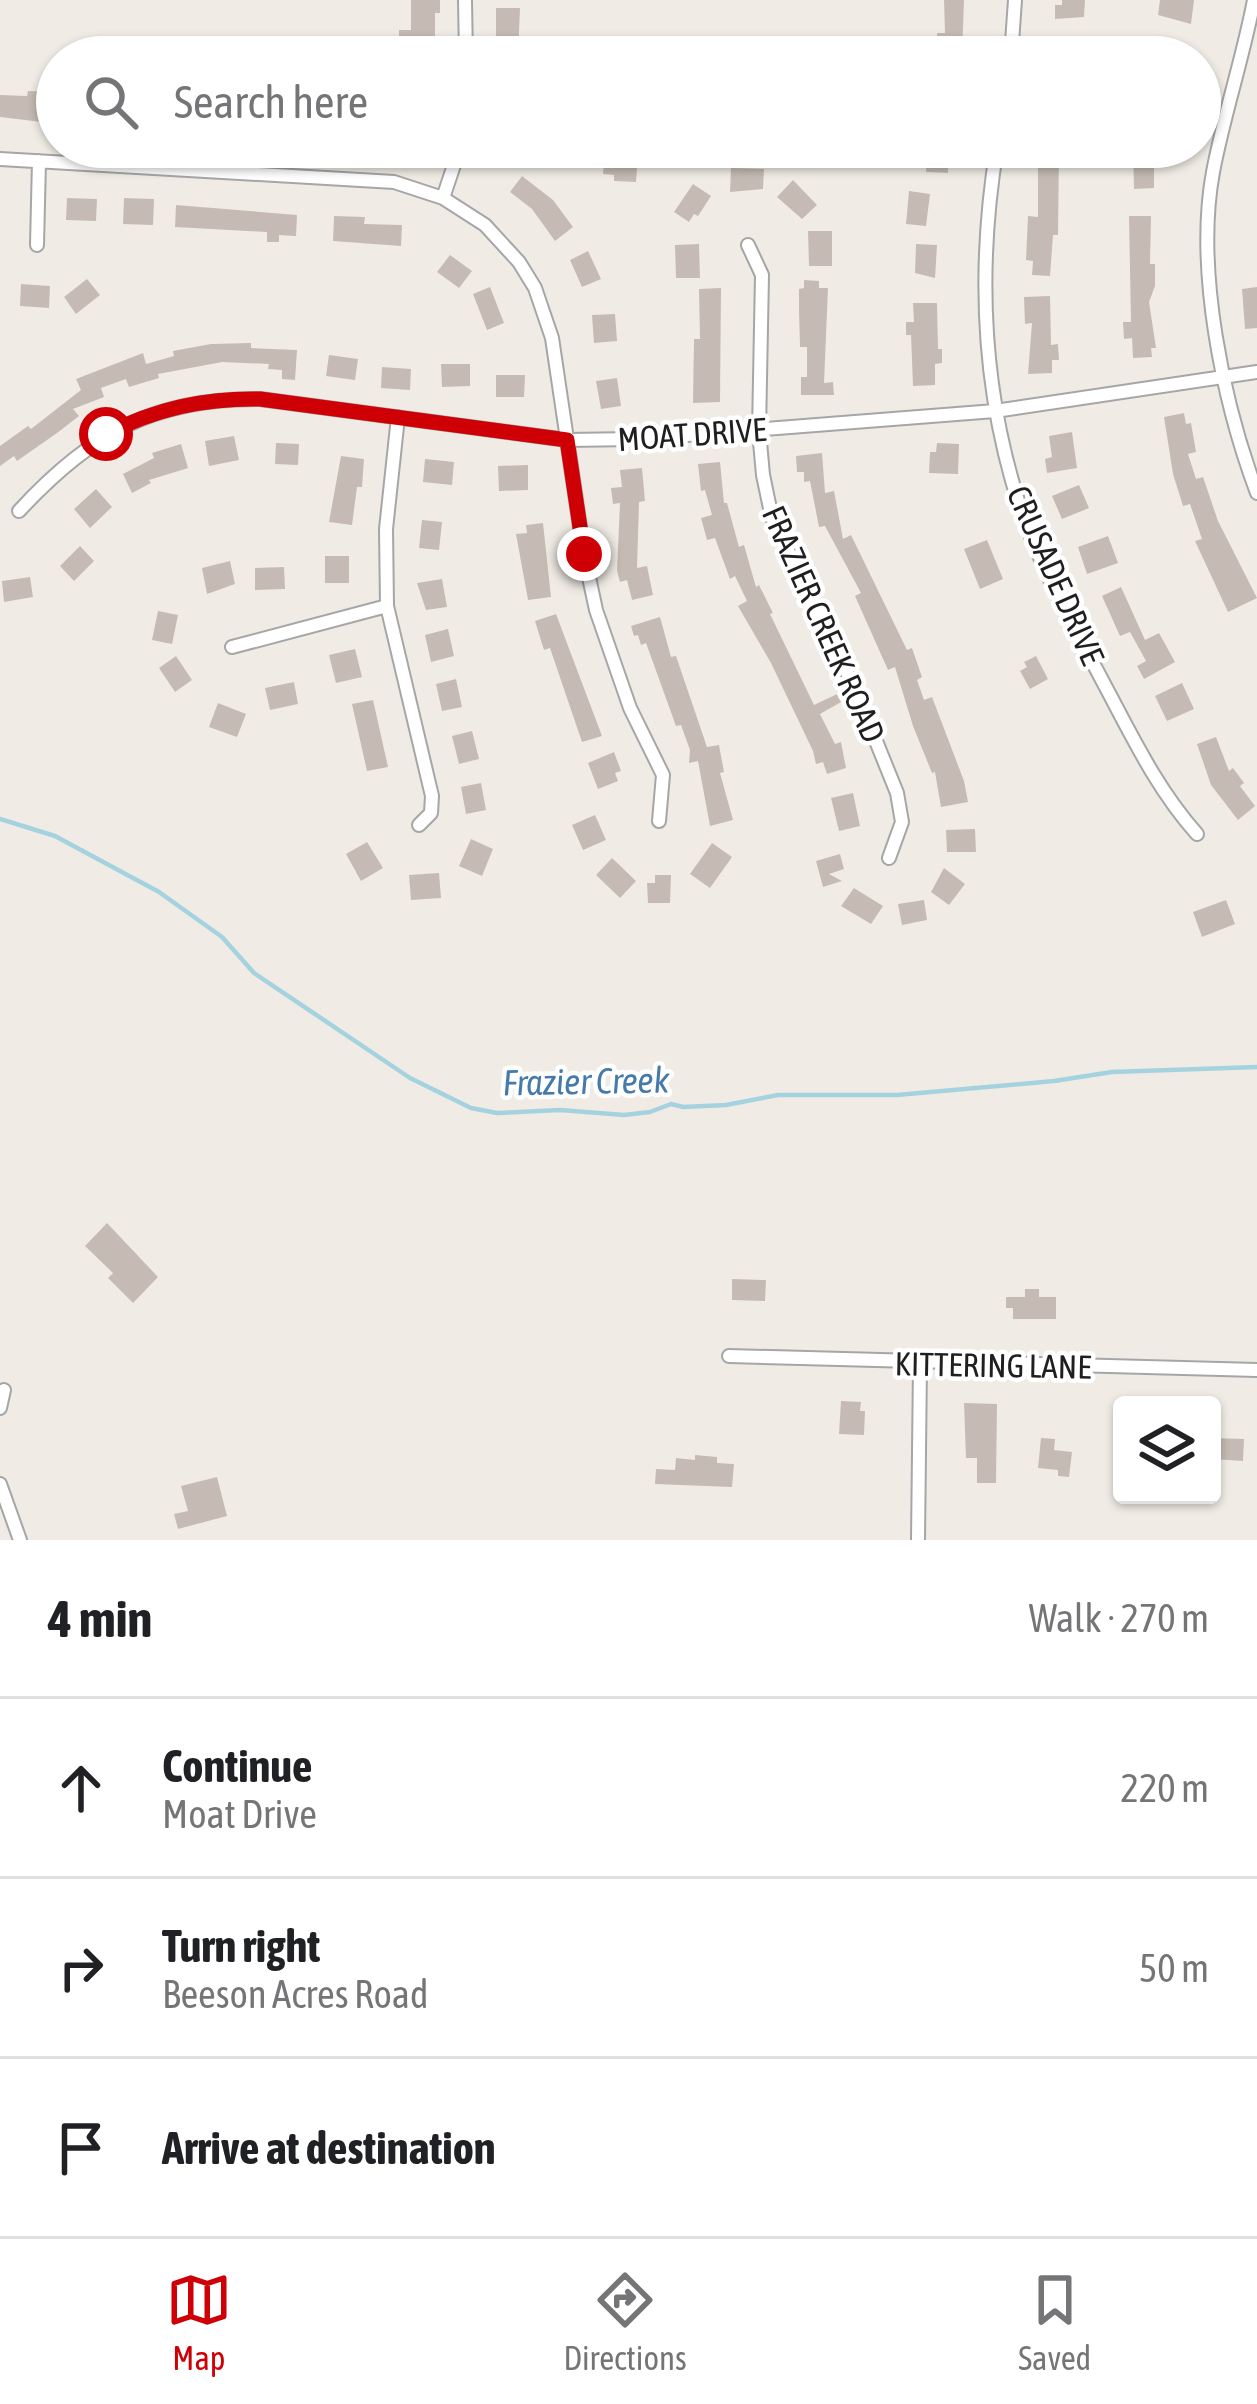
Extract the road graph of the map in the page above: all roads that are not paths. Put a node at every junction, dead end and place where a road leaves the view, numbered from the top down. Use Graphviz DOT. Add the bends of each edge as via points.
graph roads {
  1 [pos="465,0"];
  2 [pos="1015,0"];
  3 [pos="1254,0"];
  4 [pos="466,36"];
  5 [pos="1012,36"];
  6 [pos="1221,141"];
  7 [pos="0,159"];
  8 [pos="36,161"];
  9 [pos="39,168"];
  10 [pos="177,168"];
  11 [pos="453,168"];
  12 [pos="995,168"];
  13 [pos="1215,168"];
  14 [pos="443,198"];
  15 [pos="37,245"];
  16 [pos="748,245"];
  17 [pos="1257,371"];
  18 [pos="1226,376"];
  19 [pos="995,411"];
  20 [pos="398,417"];
  21 [pos="759,430"];
  22 [pos="567,440"];
  23 [pos="1257,493"];
  24 [pos="19,511"];
  25 [pos="387,606"];
  26 [pos="232,647"];
  27 [pos="659,821"];
  28 [pos="418,825"];
  29 [pos="1197,834"];
  30 [pos="889,858"];
  31 [pos="729,1356"];
  32 [pos="920,1364"];
  33 [pos="1257,1370"];
  34 [pos="4,1390"];
  35 [pos="0,1408"];
  36 [pos="0,1484"];
  37 [pos="20,1540"];
  38 [pos="918,1540"];
  1 -- 4 [label="street"];
  2 -- 5 [label="street"];
  3 -- 6 [label="street"];
  7 -- 8 [label="street"];
  9 -- 15 [label="street"];
  10 -- 14 [label="street" via="375,178"];
  11 -- 14 [label="street"];
  12 -- 19 [label="street, CRUSADE DRIVE" via="983,316"];
  13 -- 18 [label="street" via="1208,281"];
  14 -- 22 [label="street" via="504,243 535,288 552,338"];
  16 -- 21 [label="street, FRAZIER CREEK ROAD" via="762,275"];
  17 -- 18 [label="street, MOAT DRIVE"];
  18 -- 19 [label="street, MOAT DRIVE"];
  18 -- 23 [label="street"];
  19 -- 21 [label="street, MOAT DRIVE"];
  19 -- 29 [label="street, CRUSADE DRIVE" via="1021,509 1074,626 1166,799"];
  20 -- 22 [label="street, MOAT DRIVE"];
  20 -- 24 [label="street, MOAT DRIVE" via="260,399 166,409 79,452"];
  20 -- 25 [label="street"];
  21 -- 22 [label="street, MOAT DRIVE"];
  21 -- 30 [label="street, FRAZIER CREEK ROAD" via="772,518 897,793 902,823"];
  22 -- 27 [label="street" via="596,610 663,775"];
  25 -- 26 [label="street"];
  25 -- 28 [label="street" via="432,796 431,814"];
  31 -- 32 [label="street, KITTERING LANE"];
  32 -- 33 [label="street, KITTERING LANE"];
  32 -- 38 [label="street"];
  34 -- 35 [label="street"];
  36 -- 37 [label="street"];
}
